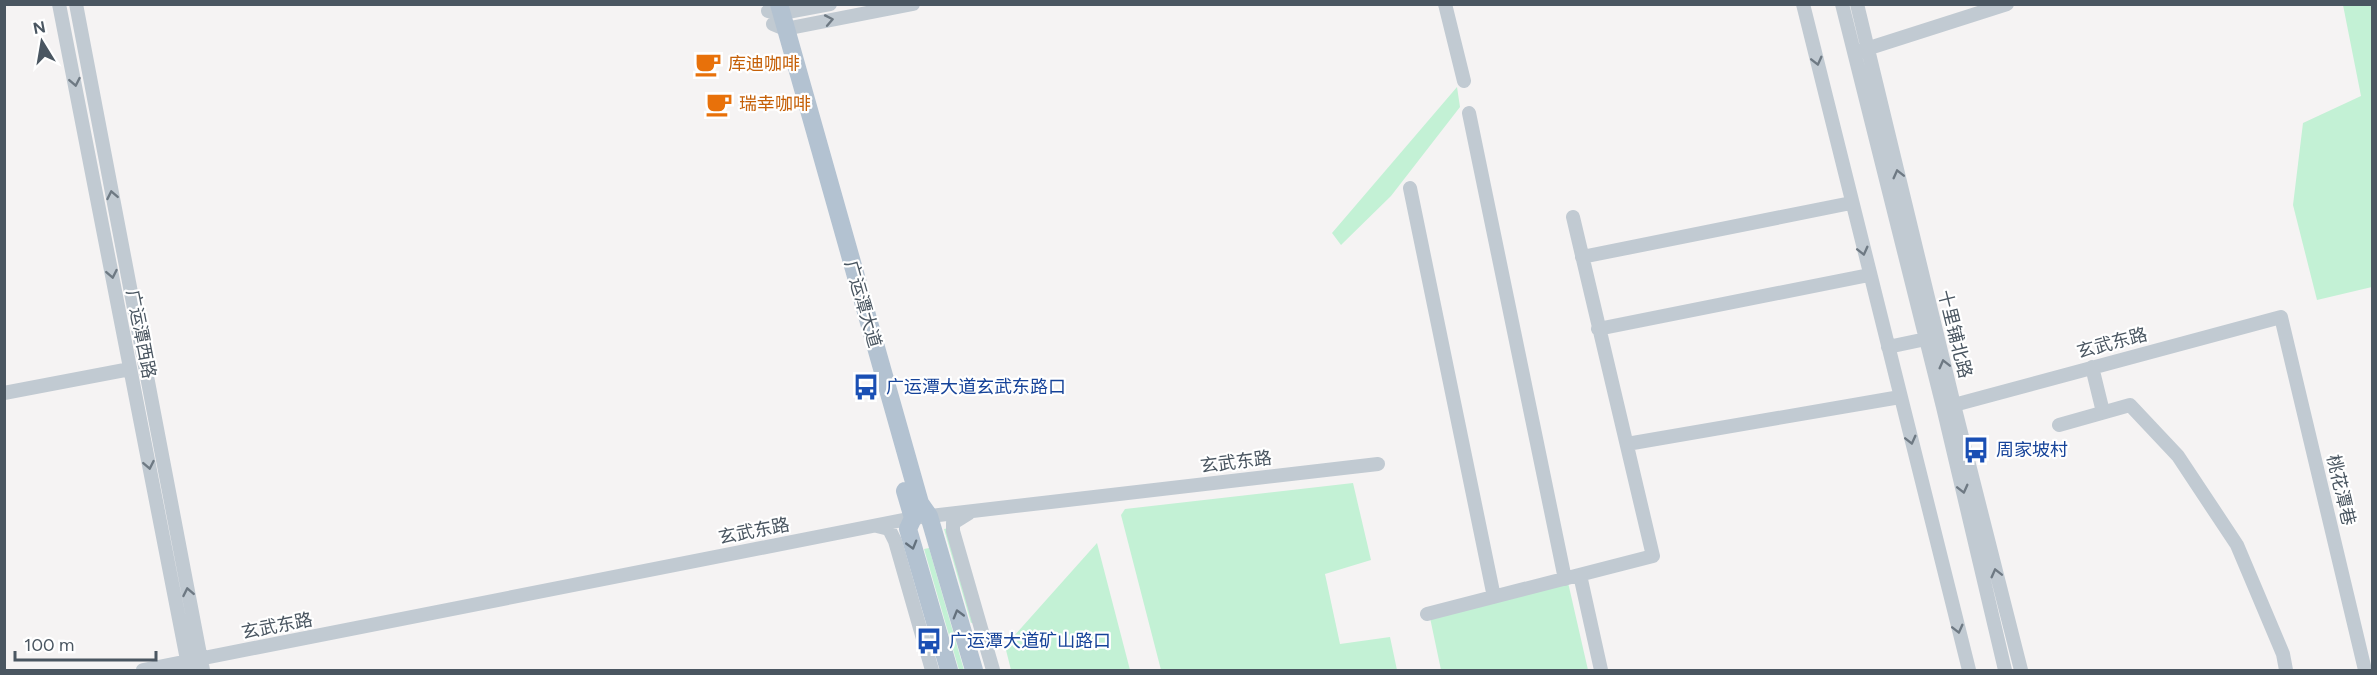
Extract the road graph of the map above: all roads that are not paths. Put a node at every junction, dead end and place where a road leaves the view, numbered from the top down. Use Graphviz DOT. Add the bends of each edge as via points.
graph roads {
  1 [pos="59,4"];
  2 [pos="76,4"];
  3 [pos="830,4"];
  4 [pos="913,4"];
  5 [pos="1445,4"];
  6 [pos="1803,4"];
  7 [pos="1842,4"];
  8 [pos="1857,4"];
  9 [pos="2007,4"];
  10 [pos="775,14"];
  11 [pos="1861,51"];
  12 [pos="1464,81"];
  13 [pos="1469,113"];
  14 [pos="1410,188"];
  15 [pos="1851,203"];
  16 [pos="1573,218"];
  17 [pos="1582,257"];
  18 [pos="1869,275"];
  19 [pos="2281,317"];
  20 [pos="1598,329"];
  21 [pos="1926,339"];
  22 [pos="1888,347"];
  23 [pos="2092,367"];
  24 [pos="130,369"];
  25 [pos="4,393"];
  26 [pos="1900,397"];
  27 [pos="1954,405"];
  28 [pos="2103,412"];
  29 [pos="2058,425"];
  30 [pos="1627,444"];
  31 [pos="1377,464"];
  32 [pos="980,510"];
  33 [pos="921,517"];
  34 [pos="872,526"];
  35 [pos="1580,575"];
  36 [pos="1565,579"];
  37 [pos="1494,597"];
  38 [pos="1426,614"];
  39 [pos="979,625"];
  40 [pos="195,666"];
  41 [pos="143,670"];
  42 [pos="932,670"];
  43 [pos="949,670"];
  44 [pos="975,670"];
  45 [pos="993,670"];
  46 [pos="1601,670"];
  47 [pos="1969,670"];
  48 [pos="2005,670"];
  49 [pos="2021,670"];
  50 [pos="2286,670"];
  51 [pos="2365,670"];
  1 -- 24 [label="street, 广运潭西路, one-way"];
  40 -- 2 [label="street, 广运潭西路, one-way"];
  3 -- 10 [label="street"];
  10 -- 4 [label="street, one-way"];
  5 -- 12 [label="street"];
  6 -- 15 [label="street, one-way"];
  7 -- 11 [label="street, 十里铺北路"];
  8 -- 11 [label="street, 十里铺北路"];
  9 -- 11 [label="street"];
  10 -- 33 [label="main road, 广运潭大道"];
  11 -- 21 [label="street, 十里铺北路"];
  27 -- 11 [label="street, 十里铺北路, one-way"];
  13 -- 36 [label="street"];
  14 -- 37 [label="street"];
  15 -- 17 [label="street"];
  15 -- 18 [label="street, one-way"];
  16 -- 17 [label="street"];
  17 -- 20 [label="street"];
  18 -- 20 [label="street"];
  18 -- 22 [label="street"];
  19 -- 23 [label="street, 玄武东路"];
  19 -- 51 [label="street, 桃花潭巷"];
  20 -- 30 [label="street"];
  21 -- 22 [label="street"];
  21 -- 48 [label="street, 十里铺北路, one-way"];
  22 -- 26 [label="street"];
  23 -- 27 [label="street, 玄武东路"];
  23 -- 28 [label="street"];
  24 -- 25 [label="street"];
  24 -- 40 [label="street, 广运潭西路, one-way"];
  26 -- 30 [label="street"];
  26 -- 47 [label="street, one-way"];
  49 -- 27 [label="street, 十里铺北路, one-way"];
  28 -- 29 [label="street"];
  28 -- 50 [label="street" via="2130,405 2178,456 2237,544 2283,654"];
  30 -- 35 [label="street" via="1653,556"];
  31 -- 32 [label="street, 玄武东路"];
  32 -- 33 [label="street, 玄武东路"];
  32 -- 39 [label="street" via="960,517 952,527"];
  33 -- 34 [label="street, 玄武东路"];
  33 -- 43 [label="main road, 广运潭大道, one-way" via="908,529"];
  44 -- 33 [label="main road, 广运潭大道, one-way"];
  34 -- 40 [label="street, 玄武东路"];
  34 -- 42 [label="street" via="884,526 892,533"];
  35 -- 36 [label="street"];
  35 -- 46 [label="street"];
  36 -- 37 [label="street"];
  37 -- 38 [label="street"];
  39 -- 44 [label="street"];
  39 -- 45 [label="street"];
  40 -- 41 [label="street, 玄武东路"];
}
